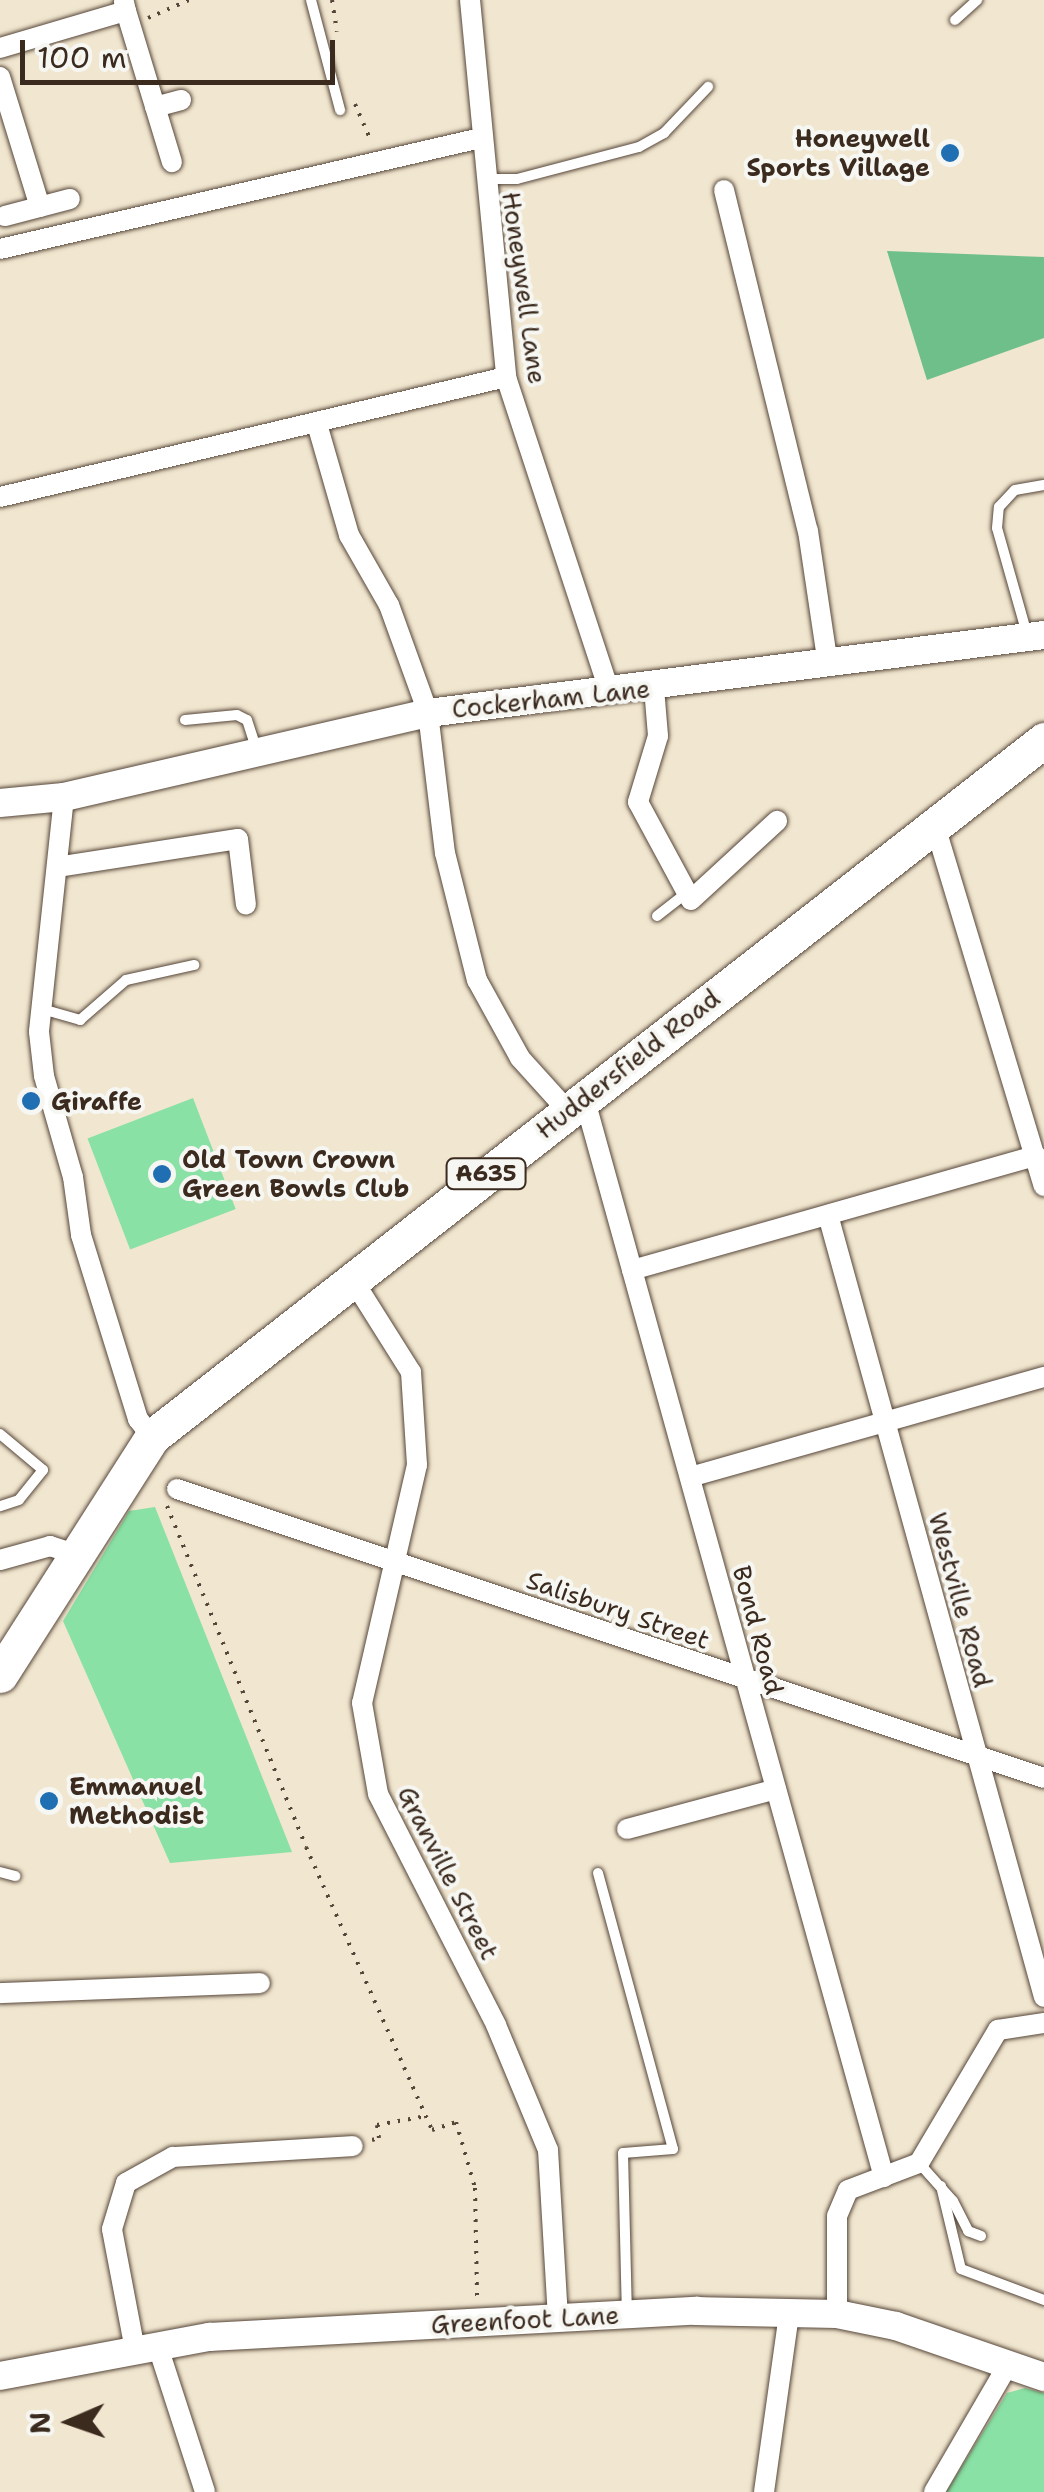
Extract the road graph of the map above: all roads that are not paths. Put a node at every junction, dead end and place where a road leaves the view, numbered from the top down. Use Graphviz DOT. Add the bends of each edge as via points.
graph roads {
  1 [pos="311,0"];
  2 [pos="470,0"];
  3 [pos="977,0"];
  4 [pos="127,12"];
  5 [pos="955,20"];
  6 [pos="0,48"];
  7 [pos="0,77"];
  8 [pos="708,87"];
  9 [pos="180,100"];
  10 [pos="155,108"];
  11 [pos="340,110"];
  12 [pos="480,138"];
  13 [pos="172,162"];
  14 [pos="484,179"];
  15 [pos="724,190"];
  16 [pos="70,199"];
  17 [pos="40,207"];
  18 [pos="5,216"];
  19 [pos="0,249"];
  20 [pos="506,377"];
  21 [pos="318,424"];
  22 [pos="1044,485"];
  23 [pos="0,498"];
  24 [pos="1036,636"];
  25 [pos="828,665"];
  26 [pos="608,688"];
  27 [pos="654,688"];
  28 [pos="428,713"];
  29 [pos="186,720"];
  30 [pos="1044,740"];
  31 [pos="257,752"];
  32 [pos="64,796"];
  33 [pos="0,803"];
  34 [pos="778,821"];
  35 [pos="935,826"];
  36 [pos="56,867"];
  37 [pos="686,892"];
  38 [pos="246,905"];
  39 [pos="657,916"];
  40 [pos="194,964"];
  41 [pos="42,1009"];
  42 [pos="576,1104"];
  43 [pos="1036,1156"];
  44 [pos="1044,1186"];
  45 [pos="828,1215"];
  46 [pos="632,1270"];
  47 [pos="353,1280"];
  48 [pos="1044,1377"];
  49 [pos="885,1422"];
  50 [pos="0,1434"];
  51 [pos="152,1438"];
  52 [pos="690,1478"];
  53 [pos="170,1490"];
  54 [pos="0,1506"];
  55 [pos="74,1554"];
  56 [pos="0,1560"];
  57 [pos="392,1561"];
  58 [pos="0,1674"];
  59 [pos="746,1679"];
  60 [pos="977,1756"];
  61 [pos="1044,1778"];
  62 [pos="776,1789"];
  63 [pos="627,1829"];
  64 [pos="0,1872"];
  65 [pos="598,1873"];
  66 [pos="15,1876"];
  67 [pos="260,1982"];
  68 [pos="0,1993"];
  69 [pos="1044,1998"];
  70 [pos="1044,2023"];
  71 [pos="354,2146"];
  72 [pos="920,2163"];
  73 [pos="884,2176"];
  74 [pos="940,2186"];
  75 [pos="981,2236"];
  76 [pos="1044,2300"];
  77 [pos="789,2313"];
  78 [pos="627,2314"];
  79 [pos="837,2314"];
  80 [pos="558,2318"];
  81 [pos="146,2349"];
  82 [pos="1009,2363"];
  83 [pos="0,2376"];
  84 [pos="1044,2377"];
  85 [pos="205,2492"];
  86 [pos="764,2492"];
  87 [pos="934,2492"];
  1 -- 11 [label="lane"];
  2 -- 12 [label="street, Honeywell Lane"];
  3 -- 5 [label="lane"];
  4 -- 6 [label="street"];
  4 -- 10 [label="street"];
  7 -- 17 [label="street"];
  8 -- 14 [label="lane" via="664,133 640,146 518,179"];
  9 -- 10 [label="street"];
  10 -- 13 [label="street"];
  12 -- 14 [label="street, Honeywell Lane"];
  12 -- 19 [label="street"];
  14 -- 20 [label="street, Honeywell Lane"];
  15 -- 25 [label="street" via="808,531"];
  16 -- 17 [label="street"];
  17 -- 18 [label="street"];
  20 -- 21 [label="street"];
  20 -- 26 [label="street, Honeywell Lane"];
  21 -- 23 [label="street"];
  21 -- 28 [label="street" via="349,535 389,606"];
  22 -- 24 [label="lane" via="1015,490 999,507 998,528"];
  24 -- 25 [label="street, Cockerham Lane"];
  25 -- 27 [label="street, Cockerham Lane"];
  26 -- 27 [label="street, Cockerham Lane"];
  26 -- 28 [label="street, Cockerham Lane"];
  27 -- 37 [label="street" via="658,736 638,802"];
  28 -- 31 [label="street, Cockerham Lane"];
  28 -- 42 [label="street" via="445,854 477,980 520,1058"];
  29 -- 31 [label="lane" via="230,713 244,718"];
  30 -- 35 [label="highway, Huddersfield Road / A635"];
  31 -- 32 [label="street, Cockerham Lane"];
  32 -- 33 [label="street, Cockerham Lane"];
  32 -- 36 [label="street"];
  34 -- 37 [label="street" via="691,900"];
  35 -- 42 [label="highway, Huddersfield Road / A635"];
  35 -- 43 [label="street"];
  36 -- 38 [label="street" via="238,840"];
  36 -- 41 [label="street"];
  37 -- 39 [label="lane"];
  40 -- 41 [label="lane" via="126,980 80,1020"];
  41 -- 51 [label="street" via="44,1076 73,1177 80,1234 138,1419"];
  42 -- 46 [label="street, Bond Road"];
  42 -- 47 [label="highway, Huddersfield Road / A635"];
  43 -- 44 [label="street"];
  43 -- 45 [label="street"];
  45 -- 46 [label="street"];
  45 -- 49 [label="street, Westville Road"];
  46 -- 52 [label="street, Bond Road"];
  47 -- 51 [label="highway, Huddersfield Road / A635"];
  47 -- 57 [label="street, Granville Street" via="411,1372 417,1465"];
  48 -- 49 [label="street"];
  49 -- 52 [label="street"];
  49 -- 60 [label="street, Westville Road"];
  50 -- 54 [label="lane" via="43,1470 23,1496"];
  51 -- 55 [label="highway, Huddersfield Road / A635"];
  52 -- 59 [label="street, Bond Road"];
  53 -- 57 [label="street, Salisbury Street"];
  55 -- 56 [label="street" via="50,1546"];
  55 -- 58 [label="highway, Huddersfield Road / A635"];
  57 -- 59 [label="street, Salisbury Street"];
  57 -- 80 [label="street, Granville Street" via="362,1702 378,1794 496,2025 548,2150"];
  59 -- 60 [label="street, Salisbury Street"];
  59 -- 62 [label="street, Bond Road"];
  60 -- 61 [label="street, Salisbury Street"];
  60 -- 69 [label="street, Westville Road"];
  62 -- 63 [label="street"];
  62 -- 73 [label="street, Bond Road"];
  64 -- 66 [label="lane"];
  65 -- 78 [label="lane" via="673,2149 624,2153"];
  67 -- 68 [label="street"];
  70 -- 72 [label="street" via="998,2030"];
  71 -- 81 [label="street" via="172,2157 126,2183 112,2230"];
  72 -- 73 [label="street"];
  72 -- 74 [label="lane"];
  73 -- 79 [label="street" via="848,2190 840,2202"];
  74 -- 75 [label="lane" via="968,2230"];
  74 -- 76 [label="lane" via="961,2269"];
  77 -- 78 [label="street, Greenfoot Lane"];
  77 -- 79 [label="street, Greenfoot Lane"];
  77 -- 86 [label="street"];
  78 -- 80 [label="street, Greenfoot Lane"];
  79 -- 82 [label="street, Greenfoot Lane"];
  80 -- 81 [label="street, Greenfoot Lane" via="209,2337"];
  81 -- 83 [label="street, Greenfoot Lane"];
  81 -- 85 [label="street"];
  82 -- 84 [label="street, Greenfoot Lane"];
  82 -- 87 [label="street"];
}
